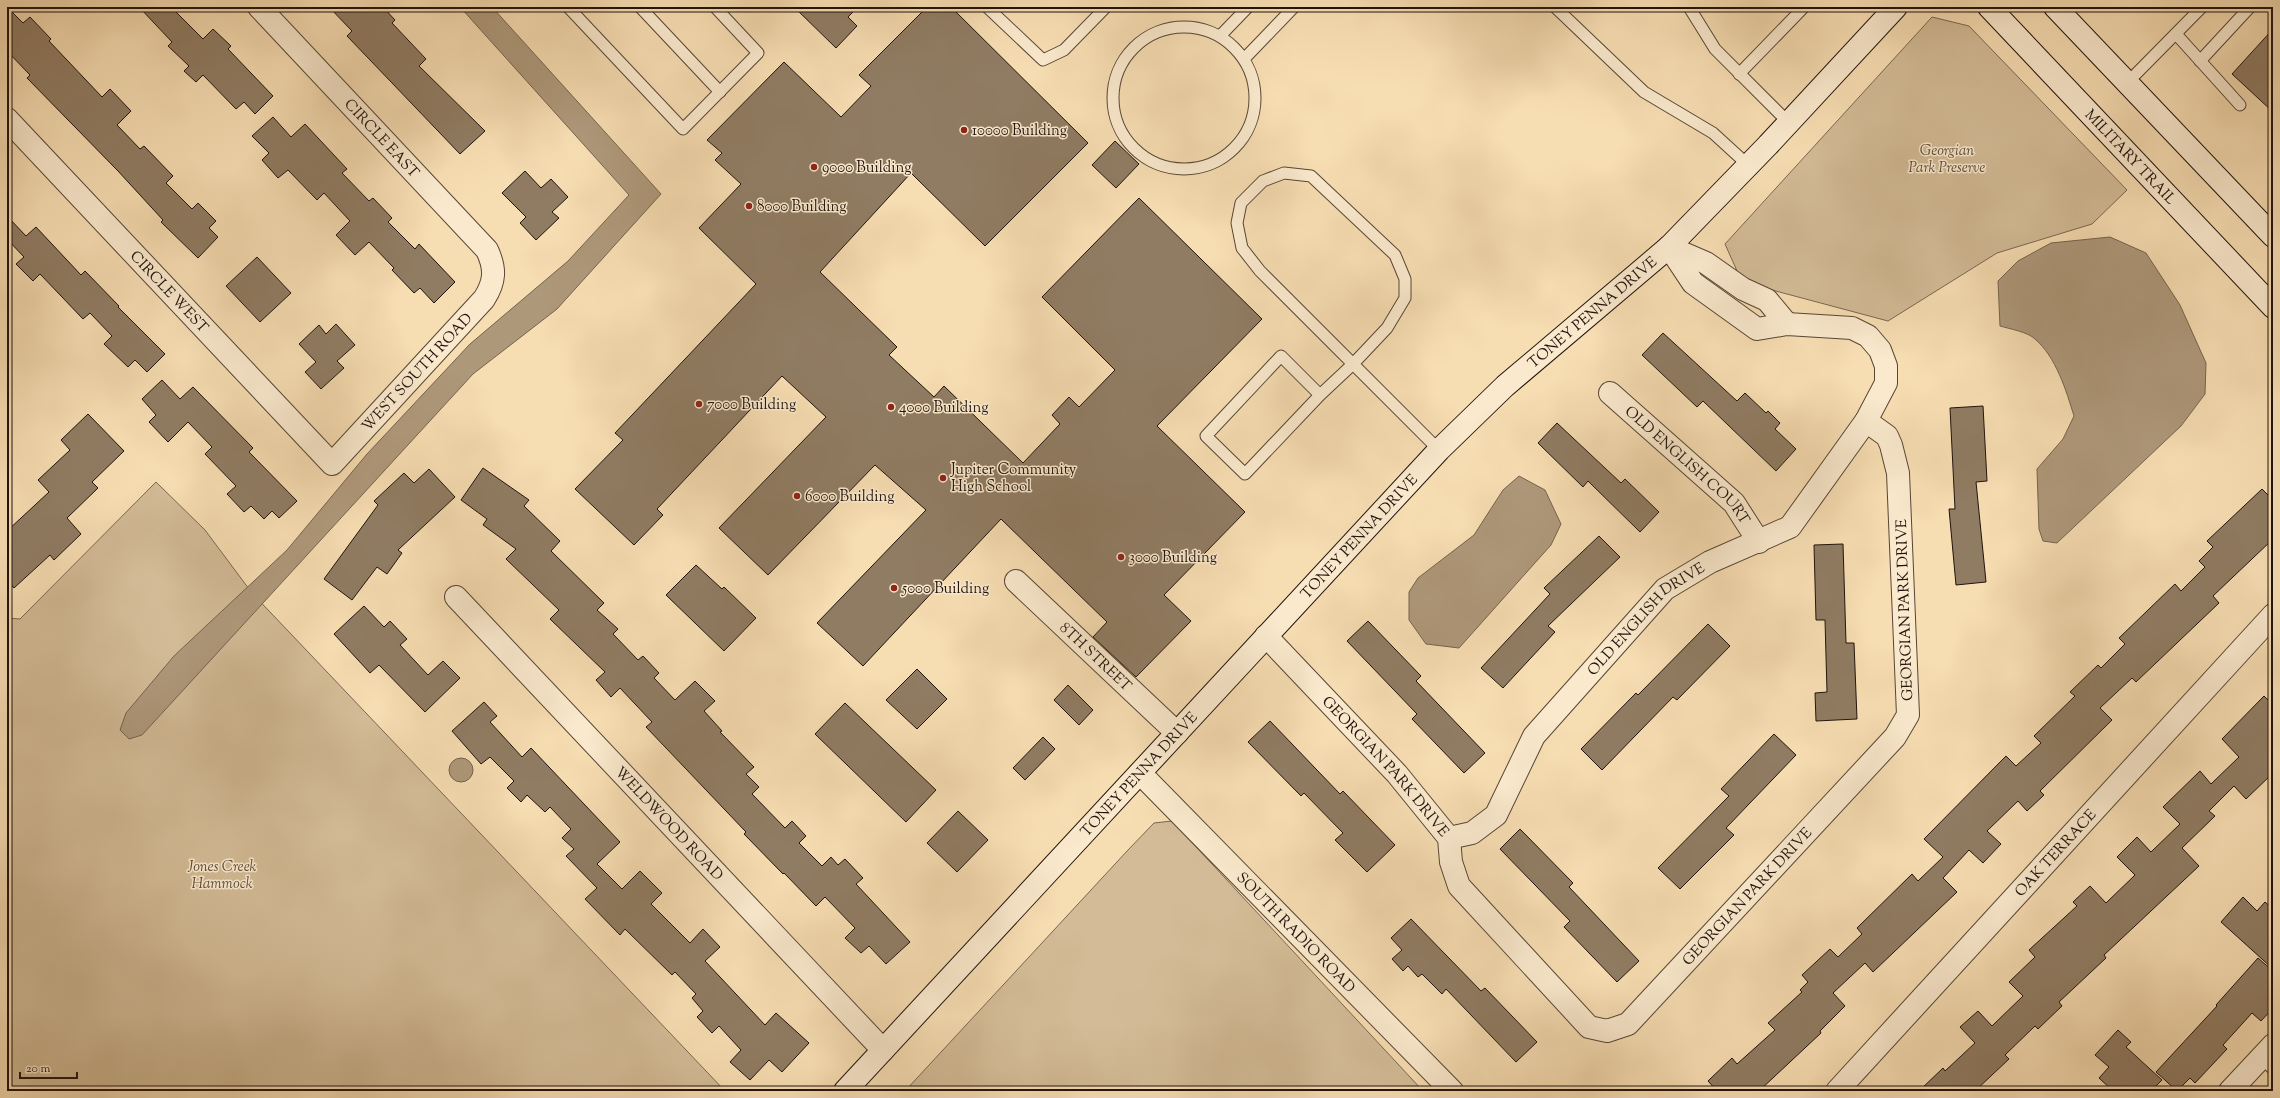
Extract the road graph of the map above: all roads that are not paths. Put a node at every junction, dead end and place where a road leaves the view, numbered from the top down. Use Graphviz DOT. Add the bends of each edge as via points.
graph roads {
  1 [pos="259,7"];
  2 [pos="568,7"];
  3 [pos="640,7"];
  4 [pos="715,7"];
  5 [pos="987,7"];
  6 [pos="1106,7"];
  7 [pos="1248,7"];
  8 [pos="1294,7"];
  9 [pos="1555,7"];
  10 [pos="1689,7"];
  11 [pos="1804,7"];
  12 [pos="1896,7"];
  13 [pos="1989,7"];
  14 [pos="2055,7"];
  15 [pos="2202,7"];
  16 [pos="2250,7"];
  17 [pos="2176,34"];
  18 [pos="1220,36"];
  19 [pos="1244,59"];
  20 [pos="2200,61"];
  21 [pos="1740,74"];
  22 [pos="2127,83"];
  23 [pos="720,92"];
  24 [pos="2240,105"];
  25 [pos="7,119"];
  26 [pos="1789,123"];
  27 [pos="1748,165"];
  28 [pos="2273,236"];
  29 [pos="1669,247"];
  30 [pos="494,275"];
  31 [pos="2273,307"];
  32 [pos="1353,364"];
  33 [pos="1610,393"];
  34 [pos="1320,395"];
  35 [pos="1866,421"];
  36 [pos="1439,450"];
  37 [pos="332,464"];
  38 [pos="1759,542"];
  39 [pos="1016,581"];
  40 [pos="456,597"];
  41 [pos="2273,615"];
  42 [pos="1266,636"];
  43 [pos="1177,733"];
  44 [pos="1140,773"];
  45 [pos="1449,838"];
  46 [pos="883,1050"];
  47 [pos="2269,1057"];
  48 [pos="845,1091"];
  49 [pos="1452,1091"];
  50 [pos="1837,1091"];
  51 [pos="2230,1091"];
  1 -- 30 [label="street, CIRCLE EAST" via="488,250 493,262"];
  2 -- 23 [label="lane" via="683,129"];
  3 -- 23 [label="lane"];
  4 -- 23 [label="lane" via="758,53"];
  5 -- 6 [label="lane" via="1043,60 1064,50"];
  7 -- 18 [label="lane"];
  8 -- 19 [label="lane"];
  9 -- 27 [label="lane" via="1644,92 1713,133"];
  10 -- 21 [label="lane" via="1715,49"];
  11 -- 21 [label="lane"];
  12 -- 26 [label="street, TONEY PENNA DRIVE"];
  13 -- 31 [label="street, MILITARY TRAIL"];
  14 -- 22 [label="street"];
  15 -- 17 [label="lane"];
  16 -- 20 [label="lane"];
  17 -- 20 [label="lane"];
  17 -- 22 [label="lane"];
  18 -- 19 [label="lane"];
  18 -- 19 [label="lane" via="1195,27 1170,28 1154,33 1131,49 1115,79 1112,94 1116,121 1128,143 1146,159 1175,169 1204,166 1234,148 1246,132 1253,115 1255,98 1251,74"];
  20 -- 24 [label="lane"];
  21 -- 26 [label="lane"];
  22 -- 28 [label="street"];
  25 -- 37 [label="street, CIRCLE WEST"];
  26 -- 27 [label="street, TONEY PENNA DRIVE"];
  27 -- 29 [label="street, TONEY PENNA DRIVE"];
  29 -- 35 [label="street" via="1706,263 1743,289 1767,300 1787,324 1852,328 1868,336 1880,350 1886,366 1886,382"];
  29 -- 36 [label="street, TONEY PENNA DRIVE" via="1505,386"];
  30 -- 37 [label="street, WEST SOUTH ROAD" via="491,288 484,299"];
  32 -- 32 [label="lane" via="1387,328 1405,298 1405,279 1395,256 1311,176 1284,174 1262,181 1241,203 1236,223 1242,248 1260,271"];
  32 -- 34 [label="lane"];
  32 -- 36 [label="lane"];
  33 -- 38 [label="street, OLD ENGLISH COURT" via="1734,503"];
  34 -- 34 [label="lane" via="1281,356 1206,436 1245,474"];
  35 -- 38 [label="street, OLD ENGLISH DRIVE" via="1790,527"];
  35 -- 45 [label="street, GEORGIAN PARK DRIVE" via="1887,436 1898,473 1908,715 1895,737 1628,1024 1607,1031 1589,1027 1459,886 1451,862"];
  36 -- 42 [label="street, TONEY PENNA DRIVE"];
  38 -- 45 [label="street, OLD ENGLISH DRIVE" via="1710,562 1665,589 1534,736 1496,815 1472,833"];
  39 -- 43 [label="street, 8TH STREET"];
  40 -- 46 [label="street, WELDWOOD ROAD"];
  41 -- 50 [label="street, OAK TERRACE"];
  42 -- 43 [label="street, TONEY PENNA DRIVE"];
  42 -- 45 [label="street, GEORGIAN PARK DRIVE" via="1397,774"];
  43 -- 44 [label="street, TONEY PENNA DRIVE"];
  44 -- 46 [label="street, TONEY PENNA DRIVE"];
  44 -- 49 [label="street, SOUTH RADIO ROAD"];
  46 -- 48 [label="street, TONEY PENNA DRIVE"];
  47 -- 51 [label="street"];
}
